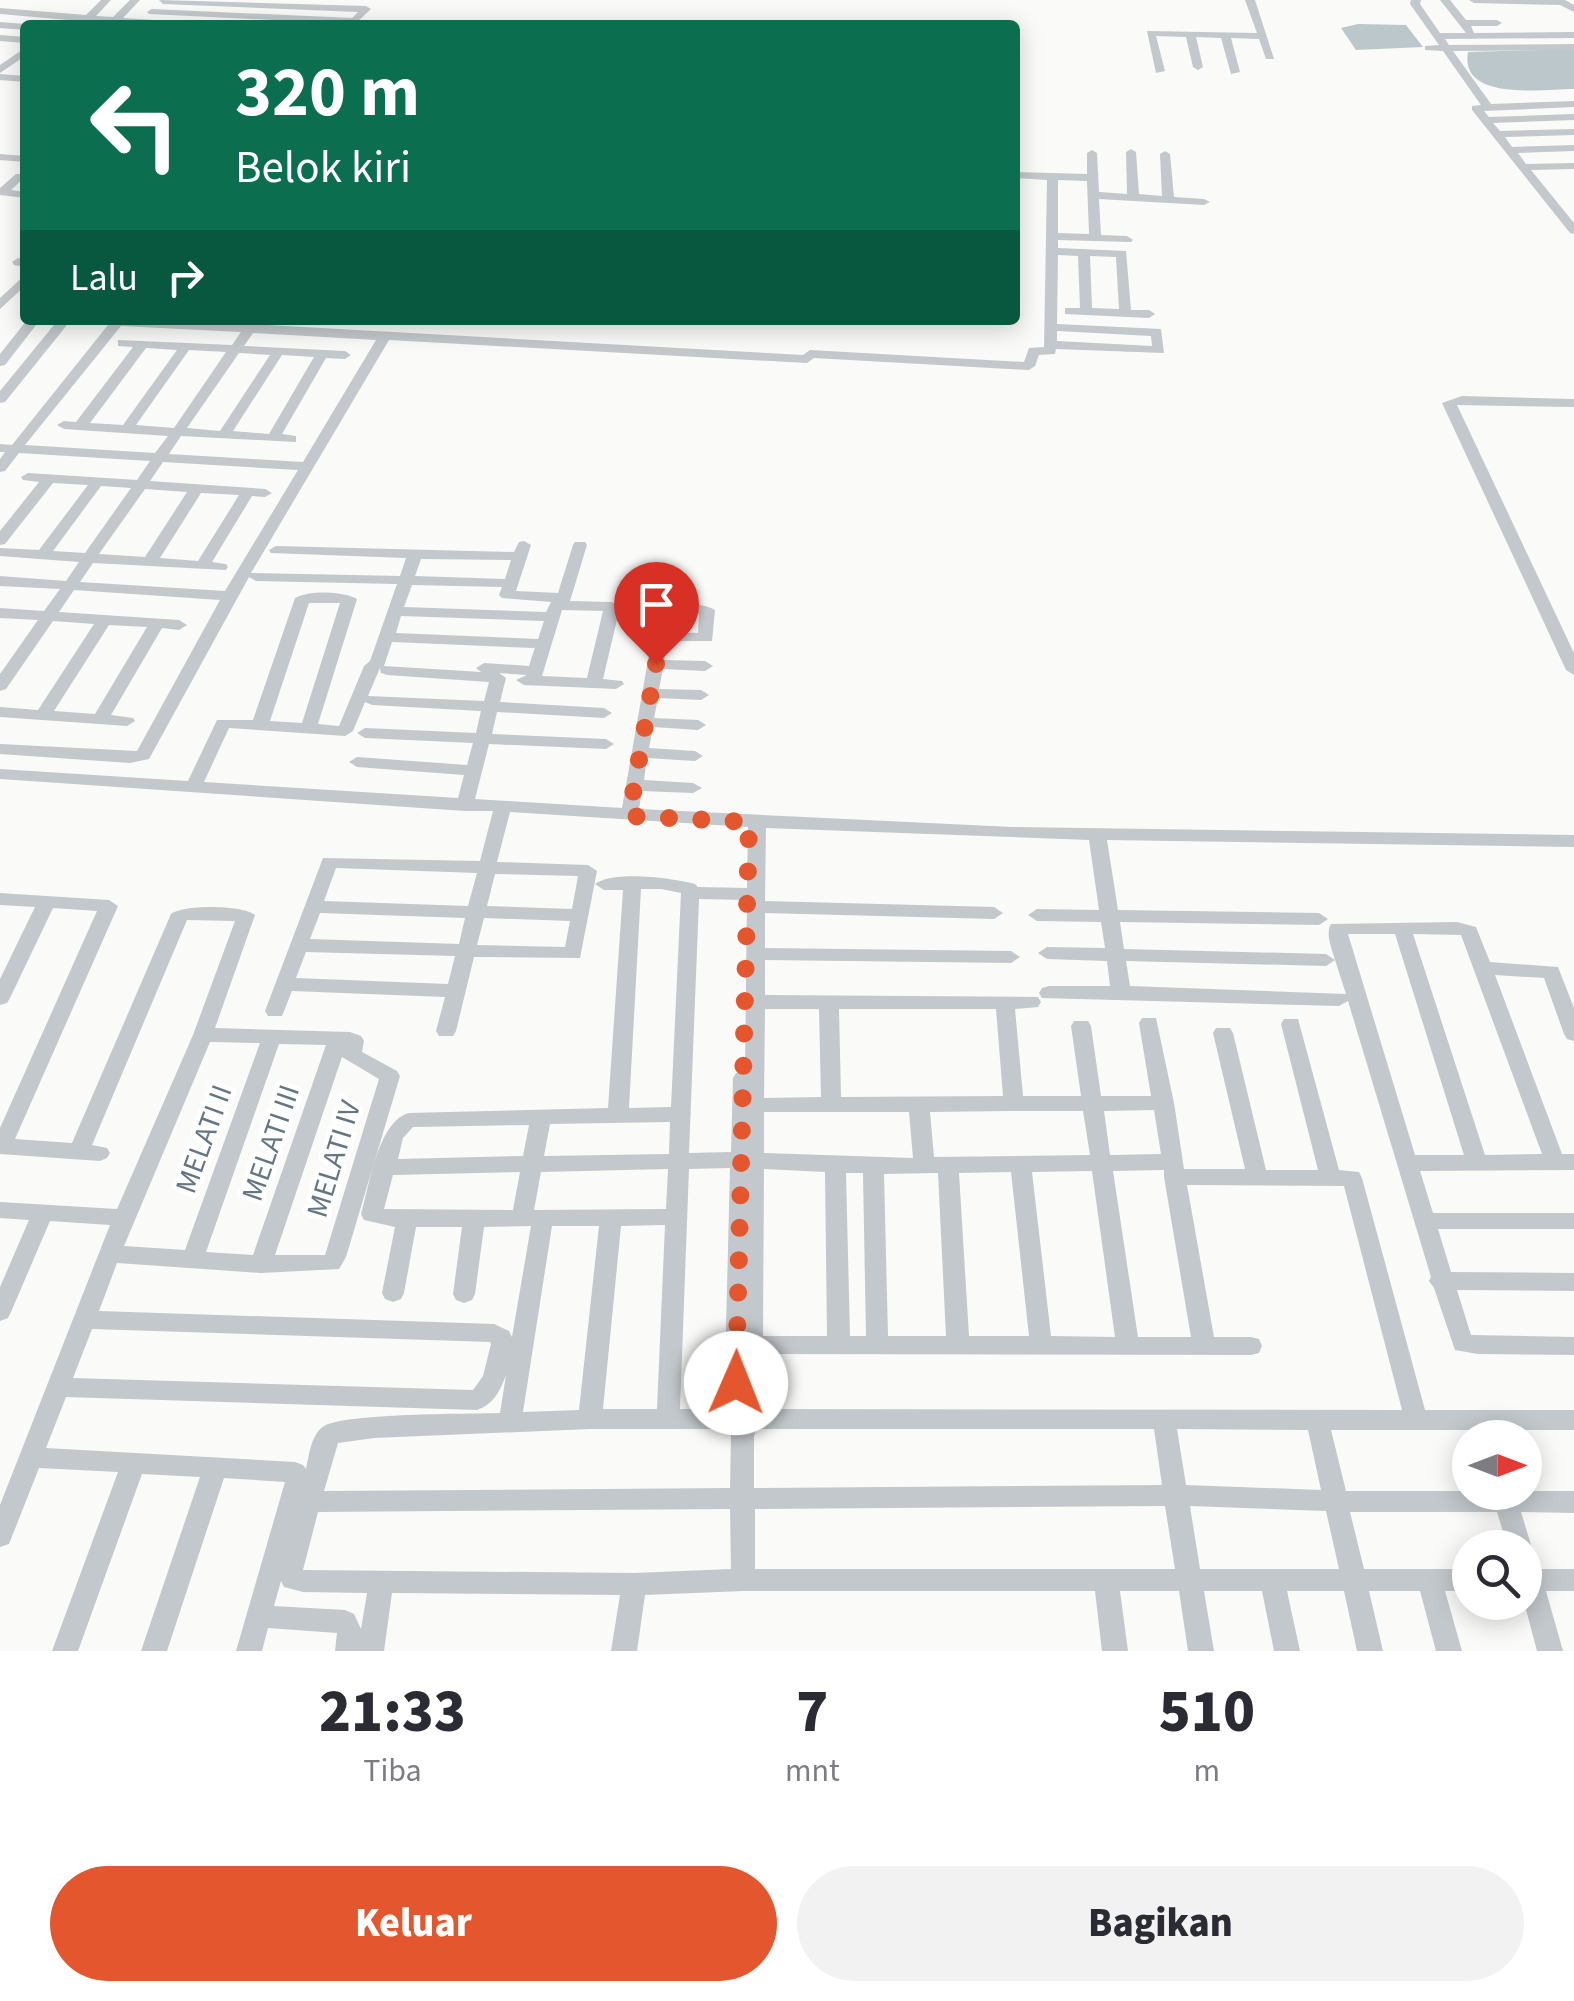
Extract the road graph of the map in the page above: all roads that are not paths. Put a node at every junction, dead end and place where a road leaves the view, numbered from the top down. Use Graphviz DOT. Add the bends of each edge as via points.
graph roads {
  1 [pos="77,0"];
  2 [pos="135,0"];
  3 [pos="164,0"];
  4 [pos="1250,0"];
  5 [pos="1416,0"];
  6 [pos="1446,0"];
  7 [pos="1474,0"];
  8 [pos="1533,1"];
  9 [pos="280,6"];
  10 [pos="1574,9"];
  11 [pos="1,12"];
  12 [pos="152,12"];
  13 [pos="1455,12"];
  14 [pos="270,18"];
  15 [pos="62,20"];
  16 [pos="114,20"];
  17 [pos="140,20"];
  18 [pos="312,20"];
  19 [pos="357,20"];
  20 [pos="1464,23"];
  21 [pos="1190,34"];
  22 [pos="1225,35"];
  23 [pos="1568,35"];
  24 [pos="1263,36"];
  25 [pos="1438,36"];
  26 [pos="1473,36"];
  27 [pos="1574,47"];
  28 [pos="1428,48"];
  29 [pos="1446,48"];
  30 [pos="20,55"];
  31 [pos="1270,57"];
  32 [pos="1198,67"];
  33 [pos="1160,71"];
  34 [pos="1235,72"];
  35 [pos="0,73"];
  36 [pos="1574,104"];
  37 [pos="1488,106"];
  38 [pos="1574,117"];
  39 [pos="1488,120"];
  40 [pos="1574,132"];
  41 [pos="1498,134"];
  42 [pos="1574,148"];
  43 [pos="1510,150"];
  44 [pos="1131,152"];
  45 [pos="1092,153"];
  46 [pos="1165,154"];
  47 [pos="1524,167"];
  48 [pos="1572,169"];
  49 [pos="1020,175"];
  50 [pos="1053,176"];
  51 [pos="20,178"];
  52 [pos="1093,178"];
  53 [pos="20,194"];
  54 [pos="1093,195"];
  55 [pos="1134,196"];
  56 [pos="1168,197"];
  57 [pos="1204,202"];
  58 [pos="1556,209"];
  59 [pos="1574,209"];
  60 [pos="1574,230"];
  61 [pos="1094,238"];
  62 [pos="1128,240"];
  63 [pos="1052,243"];
  64 [pos="1084,252"];
  65 [pos="20,284"];
  66 [pos="0,305"];
  67 [pos="1069,310"];
  68 [pos="1086,311"];
  69 [pos="1125,313"];
  70 [pos="1149,314"];
  71 [pos="30,325"];
  72 [pos="62,325"];
  73 [pos="115,325"];
  74 [pos="193,325"];
  75 [pos="1050,327"];
  76 [pos="250,328"];
  77 [pos="385,336"];
  78 [pos="0,338"];
  79 [pos="19,338"];
  80 [pos="123,344"];
  81 [pos="142,344"];
  82 [pos="1050,345"];
  83 [pos="186,346"];
  84 [pos="235,349"];
  85 [pos="278,352"];
  86 [pos="322,354"];
  87 [pos="344,355"];
  88 [pos="0,362"];
  89 [pos="0,399"];
  90 [pos="1574,404"];
  91 [pos="127,429"];
  92 [pos="178,433"];
  93 [pos="224,435"];
  94 [pos="274,438"];
  95 [pos="291,440"];
  96 [pos="8,448"];
  97 [pos="158,457"];
  98 [pos="309,467"];
  99 [pos="0,468"];
  100 [pos="28,477"];
  101 [pos="50,478"];
  102 [pos="98,481"];
  103 [pos="140,482"];
  104 [pos="198,488"];
  105 [pos="248,492"];
  106 [pos="264,493"];
  107 [pos="0,541"];
  108 [pos="524,545"];
  109 [pos="580,545"];
  110 [pos="276,550"];
  111 [pos="0,552"];
  112 [pos="416,554"];
  113 [pos="43,555"];
  114 [pos="511,556"];
  115 [pos="90,557"];
  116 [pos="150,562"];
  117 [pos="202,566"];
  118 [pos="222,567"];
  119 [pos="256,576"];
  120 [pos="406,580"];
  121 [pos="0,581"];
  122 [pos="504,582"];
  123 [pos="70,586"];
  124 [pos="230,596"];
  125 [pos="554,606"];
  126 [pos="395,611"];
  127 [pos="0,613"];
  128 [pos="51,616"];
  129 [pos="104,620"];
  130 [pos="157,623"];
  131 [pos="179,625"];
  132 [pos="660,636"];
  133 [pos="388,637"];
  134 [pos="534,643"];
  135 [pos="656,664"];
  136 [pos="705,666"];
  137 [pos="382,667"];
  138 [pos="1574,670"];
  139 [pos="531,675"];
  140 [pos="498,678"];
  141 [pos="594,683"];
  142 [pos="616,684"];
  143 [pos="0,686"];
  144 [pos="650,693"];
  145 [pos="701,695"];
  146 [pos="372,700"];
  147 [pos="490,708"];
  148 [pos="0,712"];
  149 [pos="604,714"];
  150 [pos="43,715"];
  151 [pos="100,720"];
  152 [pos="127,722"];
  153 [pos="645,722"];
  154 [pos="698,725"];
  155 [pos="260,726"];
  156 [pos="308,728"];
  157 [pos="365,733"];
  158 [pos="482,740"];
  159 [pos="606,744"];
  160 [pos="0,749"];
  161 [pos="640,753"];
  162 [pos="694,756"];
  163 [pos="357,762"];
  164 [pos="474,771"];
  165 [pos="0,774"];
  166 [pos="634,784"];
  167 [pos="194,786"];
  168 [pos="693,788"];
  169 [pos="464,806"];
  170 [pos="502,808"];
  171 [pos="629,816"];
  172 [pos="752,838"];
  173 [pos="1574,841"];
  174 [pos="1099,849"];
  175 [pos="486,868"];
  176 [pos="632,883"];
  177 [pos="604,884"];
  178 [pos="690,893"];
  179 [pos="0,899"];
  180 [pos="752,901"];
  181 [pos="48,902"];
  182 [pos="312,908"];
  183 [pos="475,912"];
  184 [pos="994,913"];
  185 [pos="580,915"];
  186 [pos="1038,915"];
  187 [pos="1108,917"];
  188 [pos="1318,920"];
  189 [pos="1402,928"];
  190 [pos="298,945"];
  191 [pos="465,951"];
  192 [pos="1047,953"];
  193 [pos="755,954"];
  194 [pos="1114,955"];
  195 [pos="1012,957"];
  196 [pos="1326,960"];
  197 [pos="1482,968"];
  198 [pos="284,984"];
  199 [pos="456,990"];
  200 [pos="1120,992"];
  201 [pos="0,998"];
  202 [pos="1339,999"];
  203 [pos="829,1001"];
  204 [pos="754,1002"];
  205 [pos="1005,1003"];
  206 [pos="275,1011"];
  207 [pos="1148,1023"];
  208 [pos="1291,1024"];
  209 [pos="1081,1026"];
  210 [pos="446,1031"];
  211 [pos="1223,1033"];
  212 [pos="203,1034"];
  213 [pos="1574,1034"];
  214 [pos="272,1037"];
  215 [pos="338,1040"];
  216 [pos="1164,1103"];
  217 [pos="1094,1104"];
  218 [pos="754,1105"];
  219 [pos="1014,1105"];
  220 [pos="831,1106"];
  221 [pos="919,1106"];
  222 [pos="618,1114"];
  223 [pos="680,1114"];
  224 [pos="540,1118"];
  225 [pos="1,1146"];
  226 [pos="746,1160"];
  227 [pos="680,1161"];
  228 [pos="1102,1161"];
  229 [pos="1564,1162"];
  230 [pos="1405,1163"];
  231 [pos="1477,1163"];
  232 [pos="532,1164"];
  233 [pos="1021,1164"];
  234 [pos="835,1165"];
  235 [pos="948,1165"];
  236 [pos="873,1166"];
  237 [pos="924,1166"];
  238 [pos="384,1167"];
  239 [pos="1173,1169"];
  240 [pos="1330,1177"];
  241 [pos="1258,1178"];
  242 [pos="0,1210"];
  243 [pos="43,1213"];
  244 [pos="676,1216"];
  245 [pos="611,1217"];
  246 [pos="124,1218"];
  247 [pos="406,1218"];
  248 [pos="474,1218"];
  249 [pos="532,1218"];
  250 [pos="1422,1221"];
  251 [pos="1574,1221"];
  252 [pos="111,1254"];
  253 [pos="192,1261"];
  254 [pos="261,1264"];
  255 [pos="1440,1281"];
  256 [pos="1574,1282"];
  257 [pos="392,1293"];
  258 [pos="464,1294"];
  259 [pos="0,1312"];
  260 [pos="84,1320"];
  261 [pos="752,1344"];
  262 [pos="877,1345"];
  263 [pos="1128,1345"];
  264 [pos="958,1346"];
  265 [pos="1041,1346"];
  266 [pos="1204,1346"];
  267 [pos="1251,1346"];
  268 [pos="1574,1346"];
  269 [pos="840,1347"];
  270 [pos="58,1388"];
  271 [pos="590,1419"];
  272 [pos="668,1420"];
  273 [pos="1416,1420"];
  274 [pos="1574,1420"];
  275 [pos="1164,1421"];
  276 [pos="510,1422"];
  277 [pos="1318,1422"];
  278 [pos="742,1426"];
  279 [pos="30,1458"];
  280 [pos="134,1462"];
  281 [pos="216,1466"];
  282 [pos="1178,1495"];
  283 [pos="742,1499"];
  284 [pos="1334,1501"];
  285 [pos="310,1502"];
  286 [pos="1452,1502"];
  287 [pos="1542,1502"];
  288 [pos="1574,1502"];
  289 [pos="0,1536"];
  290 [pos="1542,1577"];
  291 [pos="1272,1578"];
  292 [pos="1106,1579"];
  293 [pos="743,1580"];
  294 [pos="1190,1580"];
  295 [pos="1354,1580"];
  296 [pos="1429,1580"];
  297 [pos="1452,1580"];
  298 [pos="1574,1580"];
  299 [pos="381,1581"];
  300 [pos="634,1584"];
  301 [pos="259,1616"];
  302 [pos="1541,1620"];
  303 [pos="65,1651"];
  304 [pos="154,1651"];
  305 [pos="249,1651"];
  306 [pos="348,1651"];
  307 [pos="371,1651"];
  308 [pos="624,1651"];
  309 [pos="1115,1651"];
  310 [pos="1201,1651"];
  311 [pos="1287,1651"];
  312 [pos="1370,1651"];
  313 [pos="1449,1651"];
  314 [pos="1550,1651"];
  1 -- 15 [label="street"];
  2 -- 16 [label="street"];
  3 -- 9 [label="street"];
  3 -- 12 [label="street"];
  4 -- 24 [label="street"];
  5 -- 25 [label="street"];
  6 -- 13 [label="street"];
  7 -- 8 [label="street"];
  8 -- 10 [label="street" via="1566,2"];
  8 -- 13 [label="street" via="1542,12"];
  9 -- 14 [label="street"];
  9 -- 19 [label="street" via="366,10"];
  11 -- 15 [label="street"];
  12 -- 14 [label="street"];
  12 -- 17 [label="street"];
  13 -- 20 [label="street"];
  14 -- 18 [label="street"];
  20 -- 23 [label="street" via="1552,23"];
  20 -- 26 [label="street"];
  21 -- 22 [label="street"];
  21 -- 32 [label="street"];
  21 -- 33 [label="street" via="1150,34"];
  22 -- 24 [label="street"];
  22 -- 34 [label="street"];
  23 -- 26 [label="street"];
  24 -- 31 [label="street"];
  25 -- 26 [label="street"];
  25 -- 29 [label="street"];
  27 -- 29 [label="street"];
  28 -- 29 [label="street"];
  29 -- 37 [label="street"];
  30 -- 35 [label="street"];
  36 -- 37 [label="street"];
  37 -- 39 [label="street" via="1476,108"];
  38 -- 39 [label="street"];
  39 -- 41 [label="street"];
  40 -- 41 [label="street"];
  41 -- 43 [label="street"];
  42 -- 43 [label="street"];
  43 -- 47 [label="street"];
  44 -- 55 [label="street"];
  45 -- 52 [label="street"];
  46 -- 56 [label="street"];
  47 -- 48 [label="street"];
  47 -- 58 [label="street"];
  49 -- 50 [label="street"];
  50 -- 52 [label="street"];
  50 -- 63 [label="street"];
  51 -- 53 [label="street" via="2,192"];
  52 -- 54 [label="street"];
  54 -- 55 [label="street"];
  54 -- 61 [label="street"];
  55 -- 56 [label="street"];
  56 -- 57 [label="street"];
  58 -- 59 [label="street"];
  58 -- 60 [label="street"];
  61 -- 62 [label="street"];
  61 -- 63 [label="street"];
  63 -- 64 [label="street"];
  63 -- 75 [label="street"];
  64 -- 68 [label="street"];
  64 -- 69 [label="street" via="1122,254"];
  65 -- 66 [label="street"];
  67 -- 68 [label="street"];
  68 -- 69 [label="street"];
  69 -- 70 [label="street"];
  71 -- 79 [label="street"];
  72 -- 89 [label="street"];
  73 -- 96 [label="street"];
  74 -- 76 [label="street"];
  75 -- 82 [label="street"];
  75 -- 82 [label="street" via="1157,332 1158,350"];
  76 -- 77 [label="street"];
  76 -- 84 [label="street"];
  77 -- 82 [label="street" via="1029,366 1034,351 1050,352"];
  77 -- 98 [label="street"];
  78 -- 79 [label="street"];
  79 -- 88 [label="street"];
  80 -- 81 [label="street"];
  81 -- 83 [label="street"];
  81 -- 91 [label="street" via="72,426"];
  83 -- 84 [label="street"];
  83 -- 91 [label="street"];
  84 -- 85 [label="street"];
  84 -- 92 [label="street"];
  85 -- 86 [label="street"];
  85 -- 93 [label="street"];
  86 -- 87 [label="street"];
  86 -- 94 [label="street"];
  90 -- 138 [label="street" via="1449,402"];
  91 -- 92 [label="street"];
  92 -- 93 [label="street"];
  92 -- 97 [label="street"];
  93 -- 94 [label="street"];
  94 -- 95 [label="street"];
  96 -- 97 [label="street"];
  96 -- 99 [label="street"];
  97 -- 98 [label="street"];
  97 -- 103 [label="street"];
  98 -- 124 [label="street"];
  100 -- 101 [label="street"];
  101 -- 102 [label="street"];
  101 -- 107 [label="street"];
  102 -- 103 [label="street"];
  102 -- 113 [label="street"];
  103 -- 104 [label="street"];
  103 -- 115 [label="street"];
  104 -- 105 [label="street"];
  104 -- 116 [label="street"];
  105 -- 106 [label="street"];
  105 -- 117 [label="street"];
  108 -- 125 [label="street" via="507,596"];
  109 -- 125 [label="street"];
  110 -- 112 [label="street"];
  111 -- 113 [label="street"];
  112 -- 114 [label="street"];
  112 -- 120 [label="street"];
  113 -- 115 [label="street"];
  115 -- 116 [label="street"];
  115 -- 123 [label="street"];
  116 -- 117 [label="street"];
  117 -- 118 [label="street"];
  119 -- 120 [label="street"];
  120 -- 122 [label="street"];
  120 -- 126 [label="street"];
  121 -- 123 [label="street"];
  123 -- 124 [label="street"];
  123 -- 128 [label="street"];
  124 -- 160 [label="street" via="143,755"];
  125 -- 126 [label="street"];
  125 -- 139 [label="street"];
  125 -- 141 [label="street" via="612,607"];
  126 -- 133 [label="street"];
  127 -- 128 [label="street"];
  128 -- 129 [label="street"];
  128 -- 143 [label="street"];
  129 -- 130 [label="street"];
  129 -- 150 [label="street"];
  130 -- 131 [label="street"];
  130 -- 151 [label="street"];
  132 -- 135 [label="street"];
  133 -- 134 [label="street"];
  133 -- 137 [label="street"];
  135 -- 136 [label="street"];
  135 -- 144 [label="street"];
  137 -- 139 [label="street"];
  137 -- 140 [label="street"];
  137 -- 156 [label="street" via="372,666 345,731"];
  139 -- 140 [label="street"];
  139 -- 141 [label="street"];
  140 -- 147 [label="street"];
  141 -- 142 [label="street"];
  144 -- 145 [label="street"];
  144 -- 153 [label="street"];
  146 -- 147 [label="street"];
  147 -- 149 [label="street"];
  147 -- 158 [label="street"];
  148 -- 150 [label="street"];
  150 -- 151 [label="street"];
  151 -- 152 [label="street"];
  153 -- 154 [label="street"];
  153 -- 161 [label="street"];
  155 -- 156 [label="street"];
  155 -- 156 [label="street" via="304,598 350,599"];
  155 -- 167 [label="street" via="222,723"];
  157 -- 158 [label="street"];
  158 -- 159 [label="street"];
  158 -- 164 [label="street"];
  161 -- 162 [label="street"];
  161 -- 166 [label="street"];
  163 -- 164 [label="street"];
  164 -- 169 [label="street"];
  165 -- 167 [label="street"];
  166 -- 168 [label="street"];
  166 -- 171 [label="street"];
  167 -- 169 [label="street"];
  169 -- 170 [label="street"];
  170 -- 171 [label="street"];
  170 -- 175 [label="street"];
  171 -- 172 [label="street"];
  172 -- 174 [label="street"];
  172 -- 180 [label="street"];
  173 -- 174 [label="street"];
  174 -- 187 [label="street"];
  175 -- 182 [label="street" via="328,862"];
  175 -- 183 [label="street"];
  175 -- 185 [label="street" via="588,871"];
  176 -- 177 [label="street"];
  176 -- 178 [label="street" via="684,885"];
  176 -- 222 [label="street"];
  178 -- 180 [label="street"];
  178 -- 223 [label="street"];
  179 -- 181 [label="street"];
  180 -- 184 [label="street"];
  180 -- 193 [label="street"];
  180 -- 226 [label="street"];
  181 -- 201 [label="street"];
  181 -- 225 [label="street" via="110,909"];
  182 -- 183 [label="street"];
  182 -- 190 [label="street"];
  183 -- 185 [label="street"];
  183 -- 191 [label="street"];
  185 -- 191 [label="street" via="574,954"];
  186 -- 187 [label="street"];
  187 -- 188 [label="street"];
  187 -- 194 [label="street"];
  189 -- 197 [label="street" via="1465,928"];
  189 -- 230 [label="street" via="1346,926 1337,933"];
  189 -- 231 [label="street"];
  190 -- 191 [label="street"];
  190 -- 198 [label="street"];
  191 -- 199 [label="street"];
  192 -- 194 [label="street"];
  193 -- 195 [label="street"];
  193 -- 204 [label="street"];
  194 -- 196 [label="street"];
  194 -- 200 [label="street"];
  197 -- 213 [label="street" via="1550,972"];
  197 -- 229 [label="street"];
  198 -- 199 [label="street"];
  198 -- 206 [label="street"];
  199 -- 210 [label="street"];
  200 -- 202 [label="street"];
  200 -- 205 [label="street"];
  203 -- 204 [label="street"];
  203 -- 205 [label="street"];
  203 -- 220 [label="street"];
  204 -- 218 [label="street"];
  205 -- 219 [label="street"];
  207 -- 216 [label="street"];
  208 -- 240 [label="street"];
  209 -- 217 [label="street"];
  211 -- 241 [label="street"];
  212 -- 214 [label="street"];
  212 -- 225 [label="street" via="244,914 180,914 89,1151"];
  212 -- 246 [label="street"];
  214 -- 215 [label="street"];
  214 -- 253 [label="street, MELATI II"];
  215 -- 254 [label="street, MELATI III"];
  215 -- 254 [label="street, MELATI IV" via="354,1041 351,1055 390,1079 335,1256 331,1263"];
  216 -- 217 [label="street"];
  216 -- 239 [label="street"];
  217 -- 219 [label="street"];
  217 -- 228 [label="street"];
  218 -- 220 [label="street"];
  218 -- 226 [label="street"];
  219 -- 221 [label="street"];
  220 -- 221 [label="street"];
  221 -- 237 [label="street"];
  222 -- 223 [label="street"];
  222 -- 224 [label="street"];
  223 -- 227 [label="street"];
  224 -- 232 [label="street"];
  224 -- 238 [label="street" via="408,1120 394,1135"];
  226 -- 227 [label="street"];
  226 -- 234 [label="street"];
  226 -- 261 [label="street"];
  226 -- 278 [label="street"];
  227 -- 232 [label="street"];
  227 -- 244 [label="street"];
  228 -- 233 [label="street"];
  228 -- 239 [label="street"];
  228 -- 263 [label="street"];
  229 -- 231 [label="street"];
  230 -- 231 [label="street"];
  230 -- 250 [label="street"];
  232 -- 238 [label="street"];
  232 -- 249 [label="street"];
  233 -- 235 [label="street"];
  233 -- 265 [label="street"];
  234 -- 236 [label="street"];
  234 -- 269 [label="street"];
  235 -- 237 [label="street"];
  235 -- 264 [label="street"];
  236 -- 237 [label="street"];
  236 -- 262 [label="street"];
  238 -- 247 [label="street" via="372,1214"];
  239 -- 241 [label="street"];
  239 -- 266 [label="street"];
  240 -- 241 [label="street"];
  240 -- 273 [label="street" via="1355,1184"];
  242 -- 243 [label="street"];
  243 -- 246 [label="street"];
  243 -- 259 [label="street"];
  244 -- 245 [label="street"];
  244 -- 272 [label="street"];
  245 -- 249 [label="street"];
  245 -- 271 [label="street"];
  246 -- 252 [label="street"];
  247 -- 248 [label="street"];
  247 -- 257 [label="street"];
  248 -- 249 [label="street"];
  248 -- 258 [label="street"];
  249 -- 276 [label="street"];
  250 -- 251 [label="street"];
  250 -- 255 [label="street"];
  252 -- 253 [label="street"];
  252 -- 260 [label="street"];
  253 -- 254 [label="street"];
  255 -- 256 [label="street"];
  255 -- 268 [label="street" via="1463,1343"];
  260 -- 270 [label="street"];
  260 -- 270 [label="street" via="494,1333 502,1344 490,1388 477,1400"];
  261 -- 269 [label="street"];
  261 -- 278 [label="street"];
  262 -- 264 [label="street"];
  262 -- 269 [label="street"];
  263 -- 265 [label="street"];
  263 -- 266 [label="street"];
  264 -- 265 [label="street"];
  266 -- 267 [label="street"];
  270 -- 279 [label="street"];
  271 -- 272 [label="street"];
  271 -- 276 [label="street"];
  272 -- 278 [label="street"];
  273 -- 274 [label="street"];
  273 -- 277 [label="street"];
  275 -- 277 [label="street"];
  275 -- 278 [label="street"];
  275 -- 282 [label="street"];
  276 -- 285 [label="street" via="332,1434"];
  277 -- 284 [label="street"];
  278 -- 283 [label="street"];
  279 -- 280 [label="street"];
  279 -- 289 [label="street"];
  280 -- 281 [label="street"];
  280 -- 303 [label="street"];
  281 -- 301 [label="street" via="295,1472"];
  281 -- 304 [label="street"];
  282 -- 283 [label="street"];
  282 -- 284 [label="street"];
  282 -- 294 [label="street"];
  283 -- 285 [label="street"];
  283 -- 293 [label="street"];
  284 -- 286 [label="street"];
  284 -- 295 [label="street"];
  285 -- 299 [label="street" via="290,1572 294,1579"];
  287 -- 288 [label="street"];
  290 -- 298 [label="street"];
  291 -- 294 [label="street"];
  291 -- 295 [label="street"];
  291 -- 311 [label="street"];
  292 -- 293 [label="street"];
  292 -- 294 [label="street"];
  292 -- 309 [label="street"];
  293 -- 300 [label="street"];
  294 -- 310 [label="street"];
  295 -- 296 [label="street"];
  295 -- 312 [label="street"];
  296 -- 297 [label="street"];
  296 -- 313 [label="street"];
  299 -- 300 [label="street"];
  299 -- 307 [label="street"];
  300 -- 308 [label="street"];
  301 -- 305 [label="street"];
  301 -- 306 [label="street" via="345,1622 352,1636"];
  302 -- 314 [label="street"];
}
